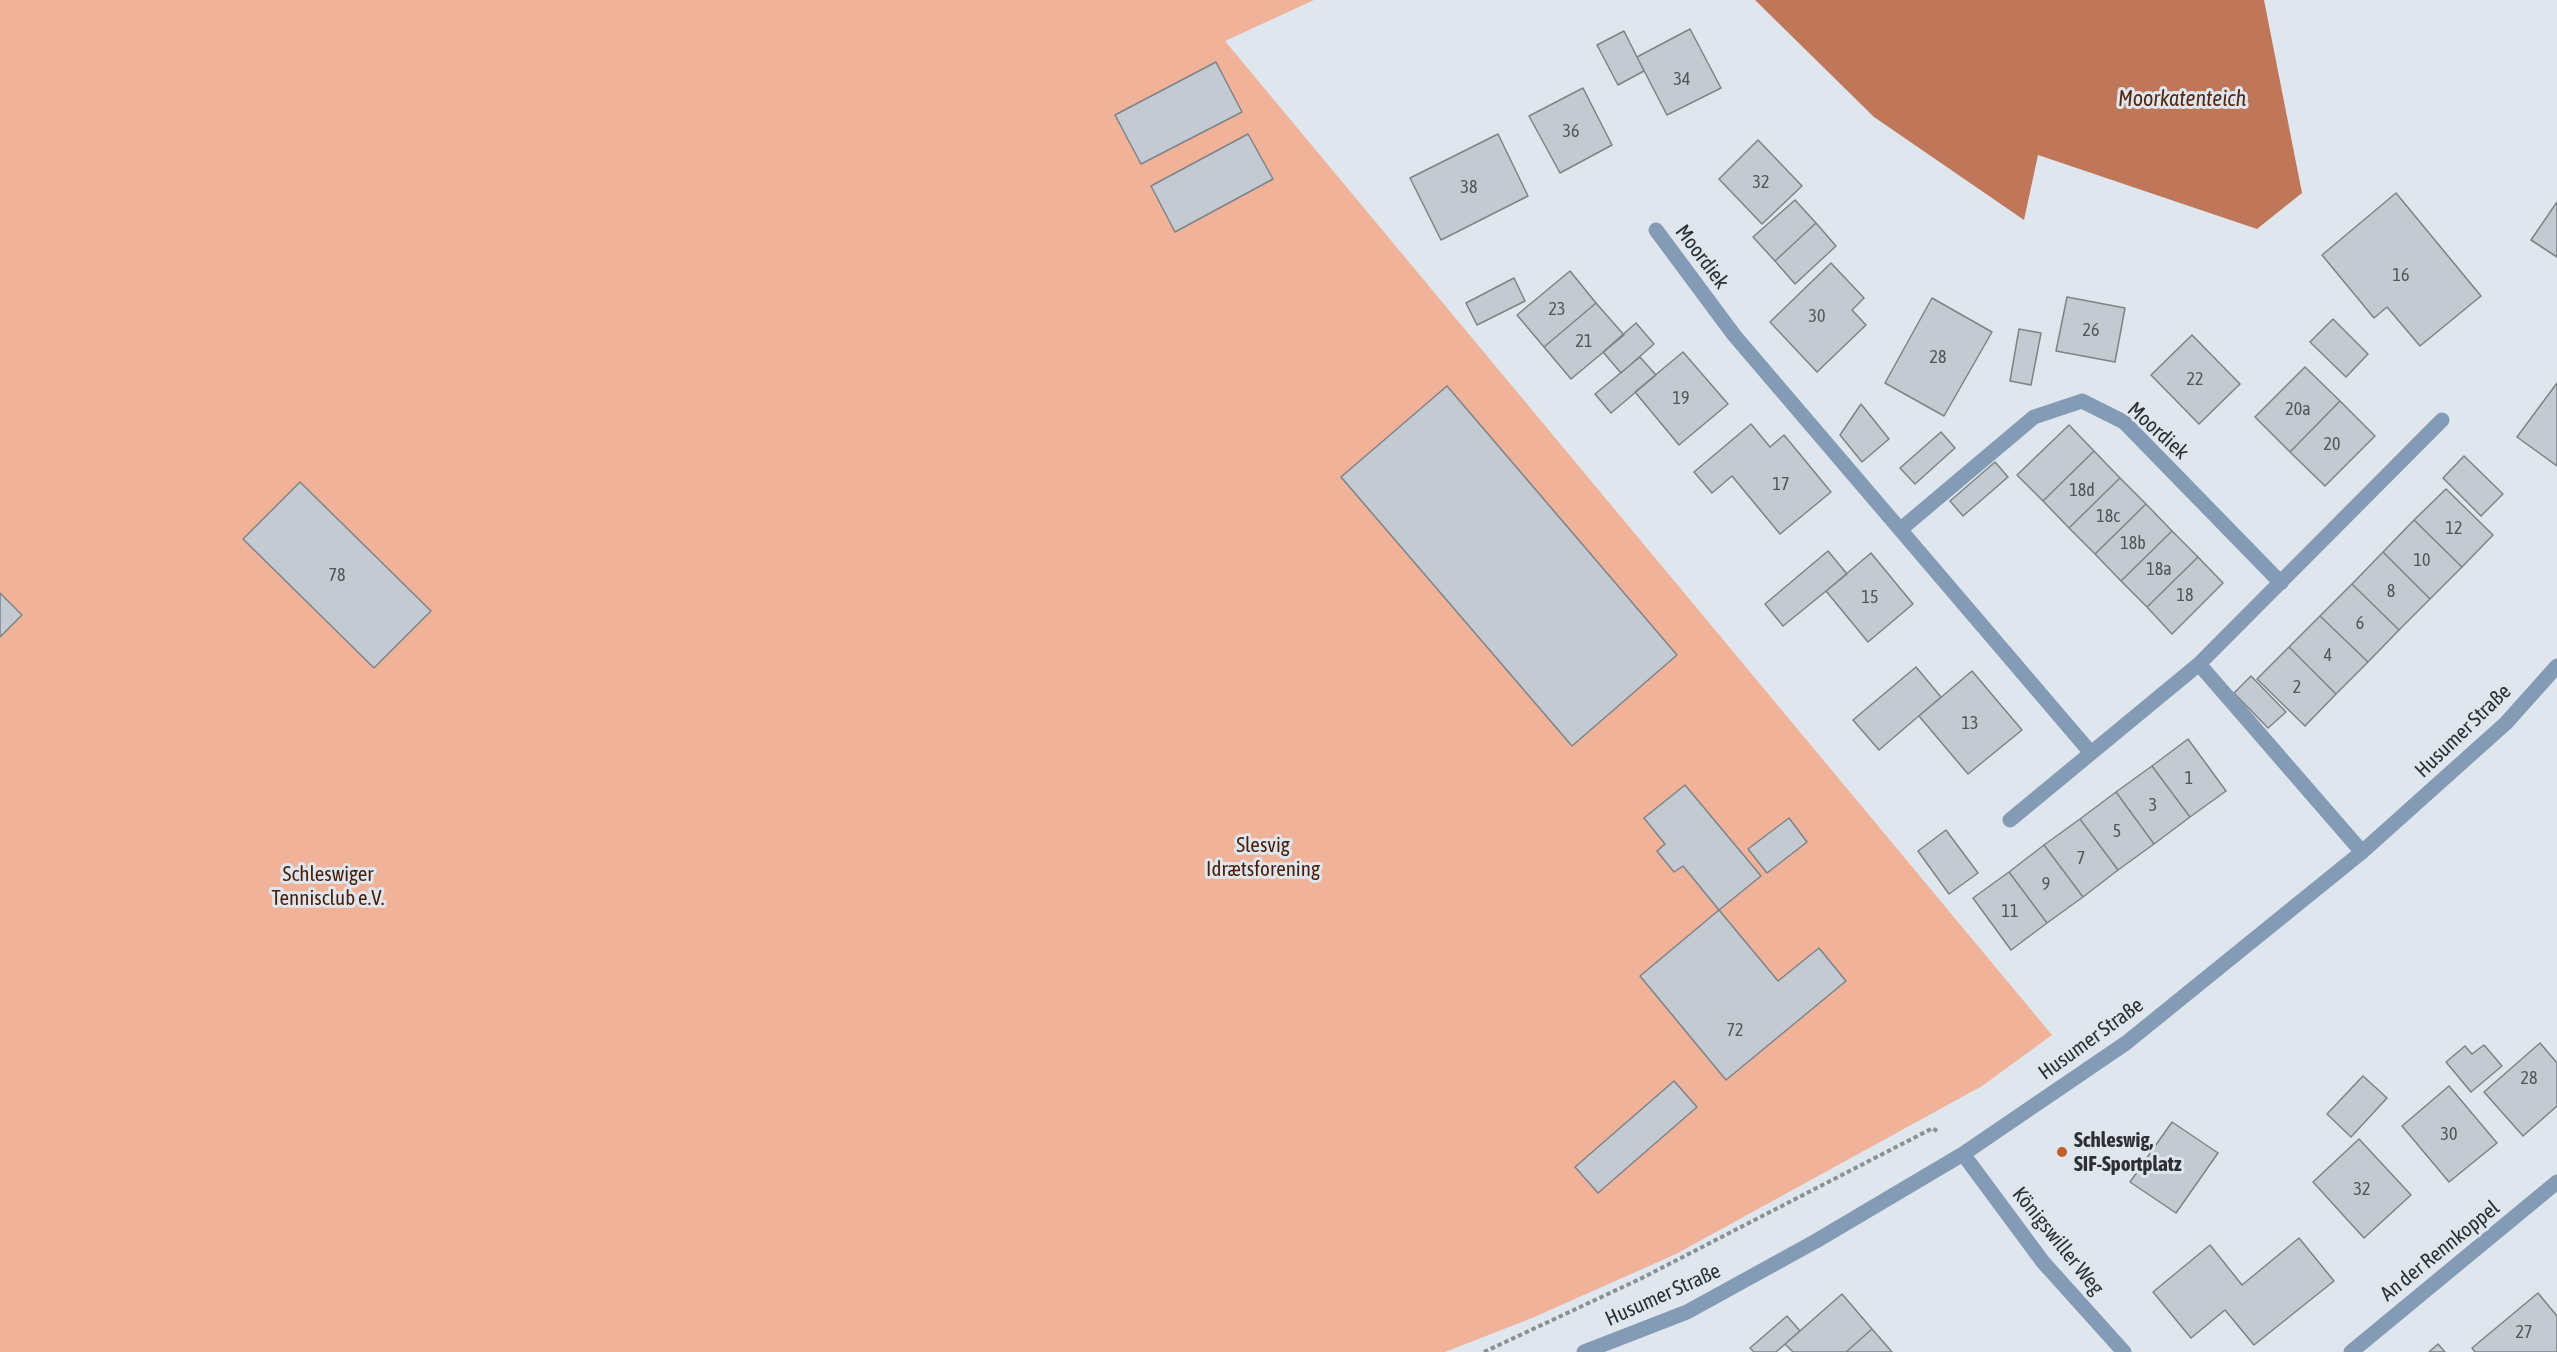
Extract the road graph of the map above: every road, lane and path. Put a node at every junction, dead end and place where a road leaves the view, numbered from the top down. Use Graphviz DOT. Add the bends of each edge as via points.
graph roads {
  1 [pos="1656,230"];
  2 [pos="2442,420"];
  3 [pos="1901,529"];
  4 [pos="2281,583"];
  5 [pos="2199,664"];
  6 [pos="2557,666"];
  7 [pos="2091,753"];
  8 [pos="2010,820"];
  9 [pos="2362,852"];
  10 [pos="1933,1128"];
  11 [pos="1963,1154"];
  12 [pos="2557,1182"];
  13 [pos="1484,1352"];
  14 [pos="1584,1352"];
  15 [pos="2124,1352"];
  16 [pos="2351,1352"];
  1 -- 3 [label="street, Moordiek" via="1734,334"];
  2 -- 4 [label="street"];
  3 -- 4 [label="street, Moordiek" via="2034,417 2082,401 2124,422"];
  3 -- 7 [label="street, Moordiek"];
  4 -- 5 [label="street"];
  5 -- 7 [label="street"];
  5 -- 9 [label="street"];
  6 -- 9 [label="street, Husumer Straße" via="2506,723"];
  7 -- 8 [label="street"];
  9 -- 11 [label="street, Husumer Straße" via="2126,1043"];
  10 -- 13 [label="path" via="1642,1278"];
  11 -- 14 [label="street, Husumer Straße" via="1687,1312"];
  11 -- 15 [label="street, Königswiller Weg" via="2043,1262"];
  12 -- 16 [label="street, An der Rennkoppel"];
}
